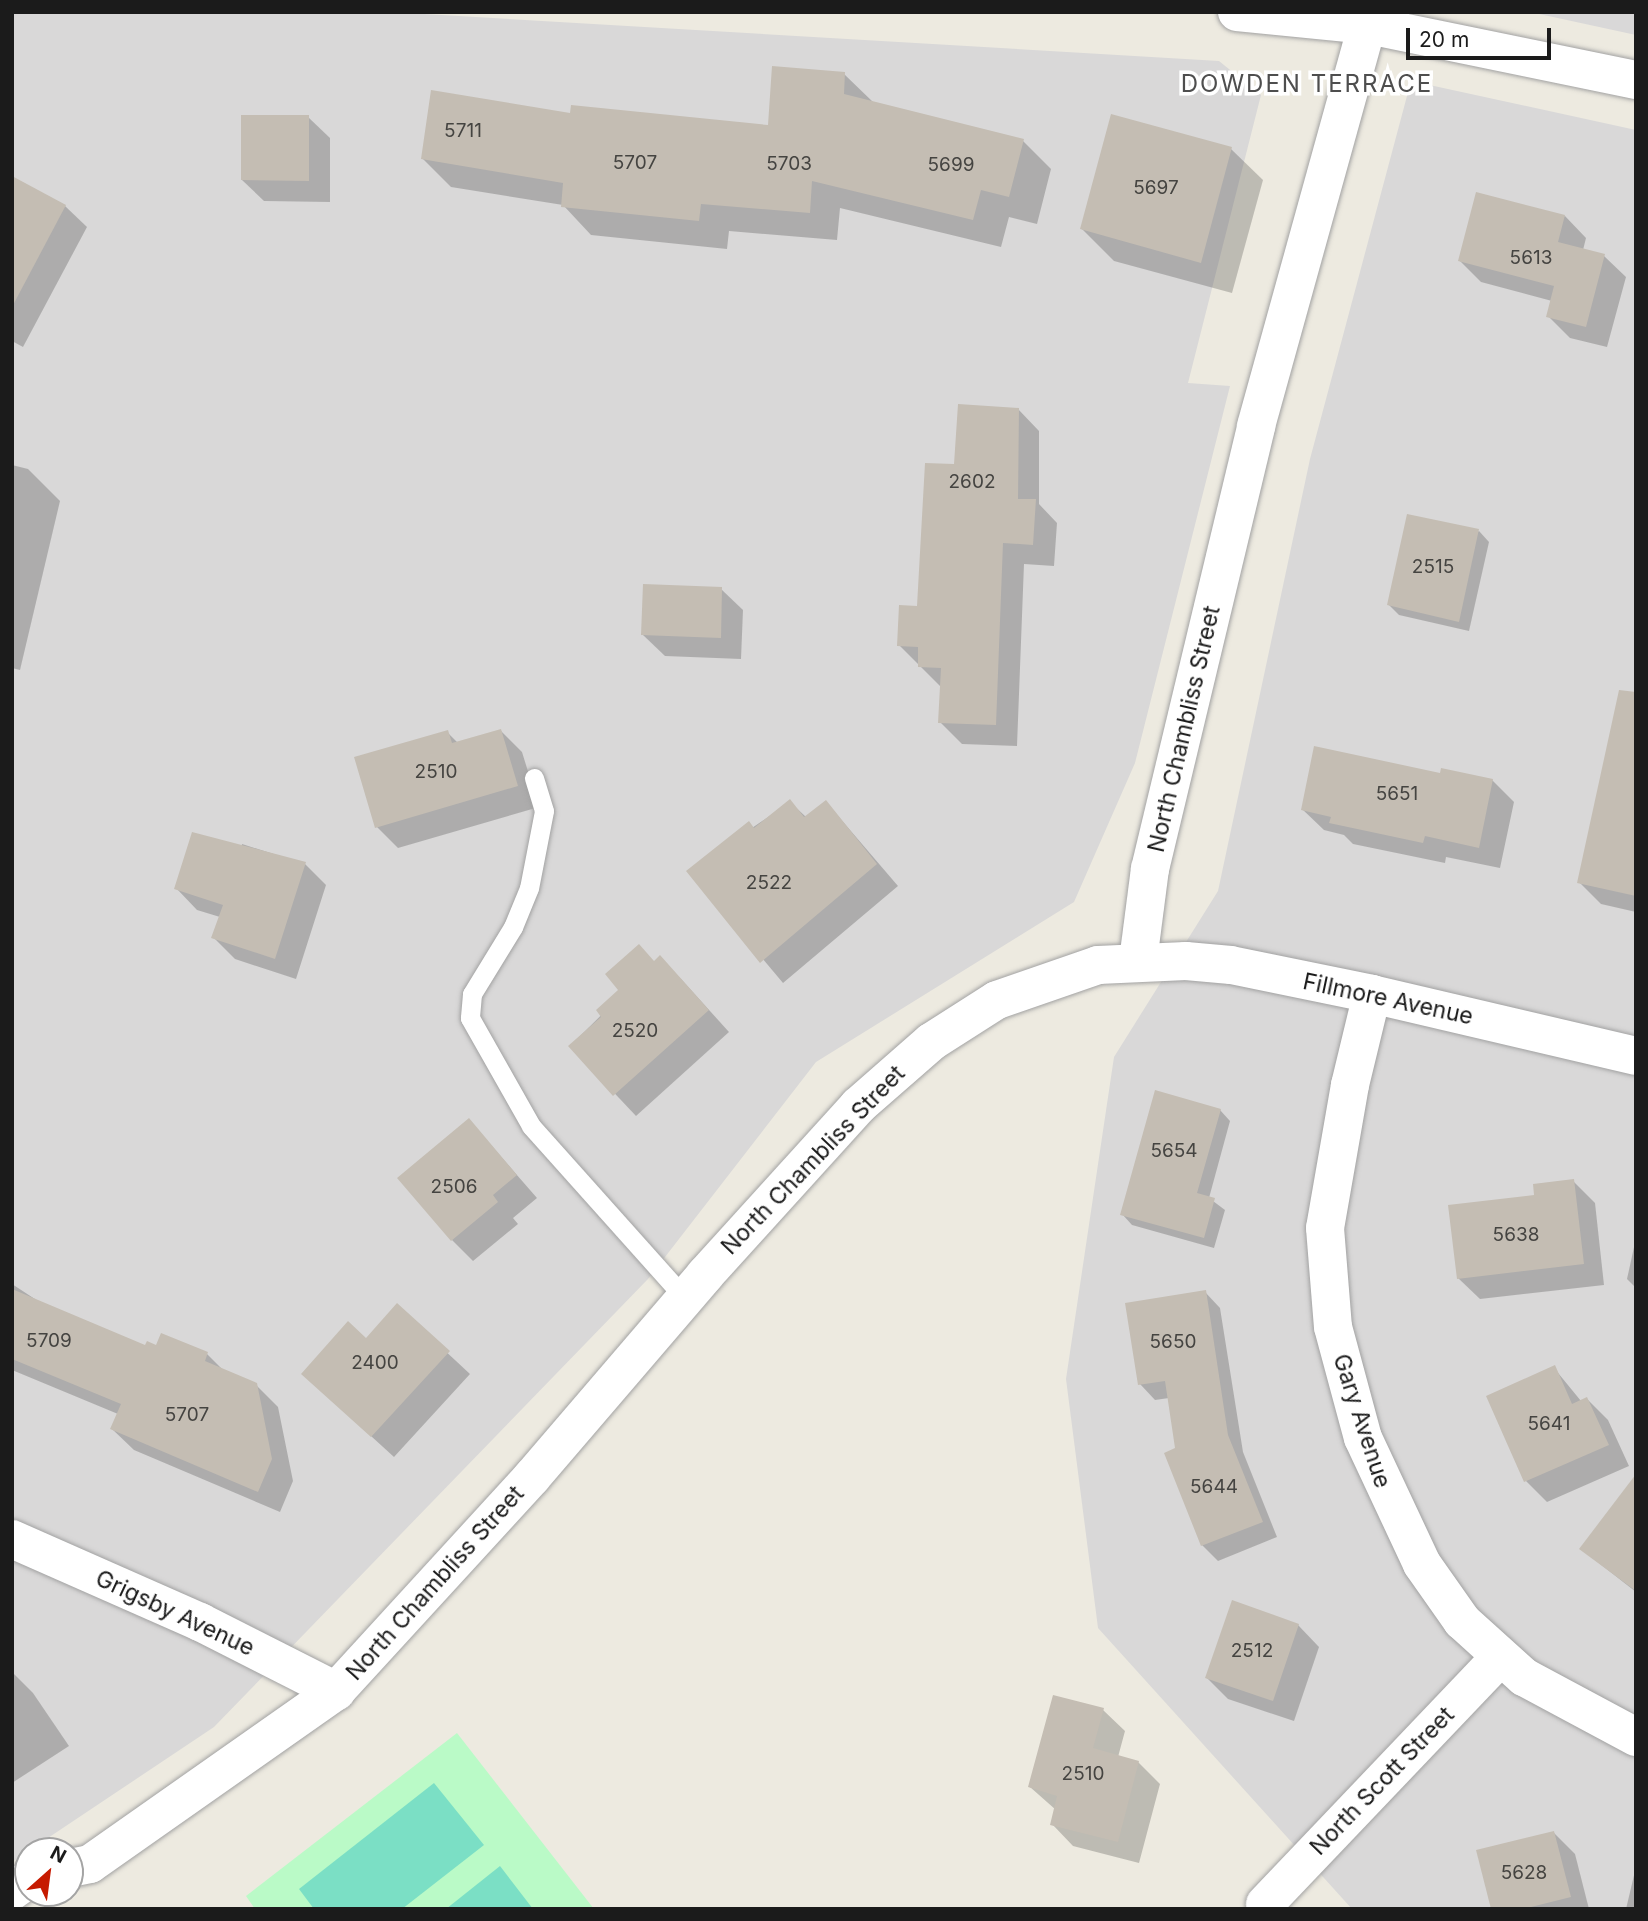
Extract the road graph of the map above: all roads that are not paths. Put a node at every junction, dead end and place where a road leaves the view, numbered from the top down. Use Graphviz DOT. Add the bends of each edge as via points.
graph roads {
  1 [pos="1237,12"];
  2 [pos="1370,18"];
  3 [pos="1636,80"];
  4 [pos="534,778"];
  5 [pos="1138,961"];
  6 [pos="1373,994"];
  7 [pos="1636,1056"];
  8 [pos="685,1298"];
  9 [pos="12,1539"];
  10 [pos="1499,1658"];
  11 [pos="336,1691"];
  12 [pos="1636,1737"];
  13 [pos="84,1865"];
  14 [pos="1265,1904"];
  1 -- 2 [label="street"];
  2 -- 3 [label="street"];
  2 -- 5 [label="street, North Chambliss Street" via="1253,440 1150,869"];
  4 -- 8 [label="lane" via="544,811 529,888 513,927 472,993 470,1018 531,1126"];
  5 -- 6 [label="street, Fillmore Avenue" via="1231,965"];
  5 -- 8 [label="street, North Chambliss Street" via="1098,965 1024,988 931,1042 858,1106"];
  6 -- 7 [label="street, Fillmore Avenue"];
  6 -- 10 [label="street, Gary Avenue" via="1350,1085 1325,1228 1333,1327 1345,1383 1388,1499 1446,1598"];
  8 -- 11 [label="street, North Chambliss Street" via="533,1476"];
  9 -- 11 [label="street, Grigsby Avenue" via="200,1622"];
  10 -- 12 [label="street, Gary Avenue" via="1536,1684"];
  10 -- 14 [label="street, North Scott Street"];
  11 -- 13 [label="street, North Chambliss Street"];
}
